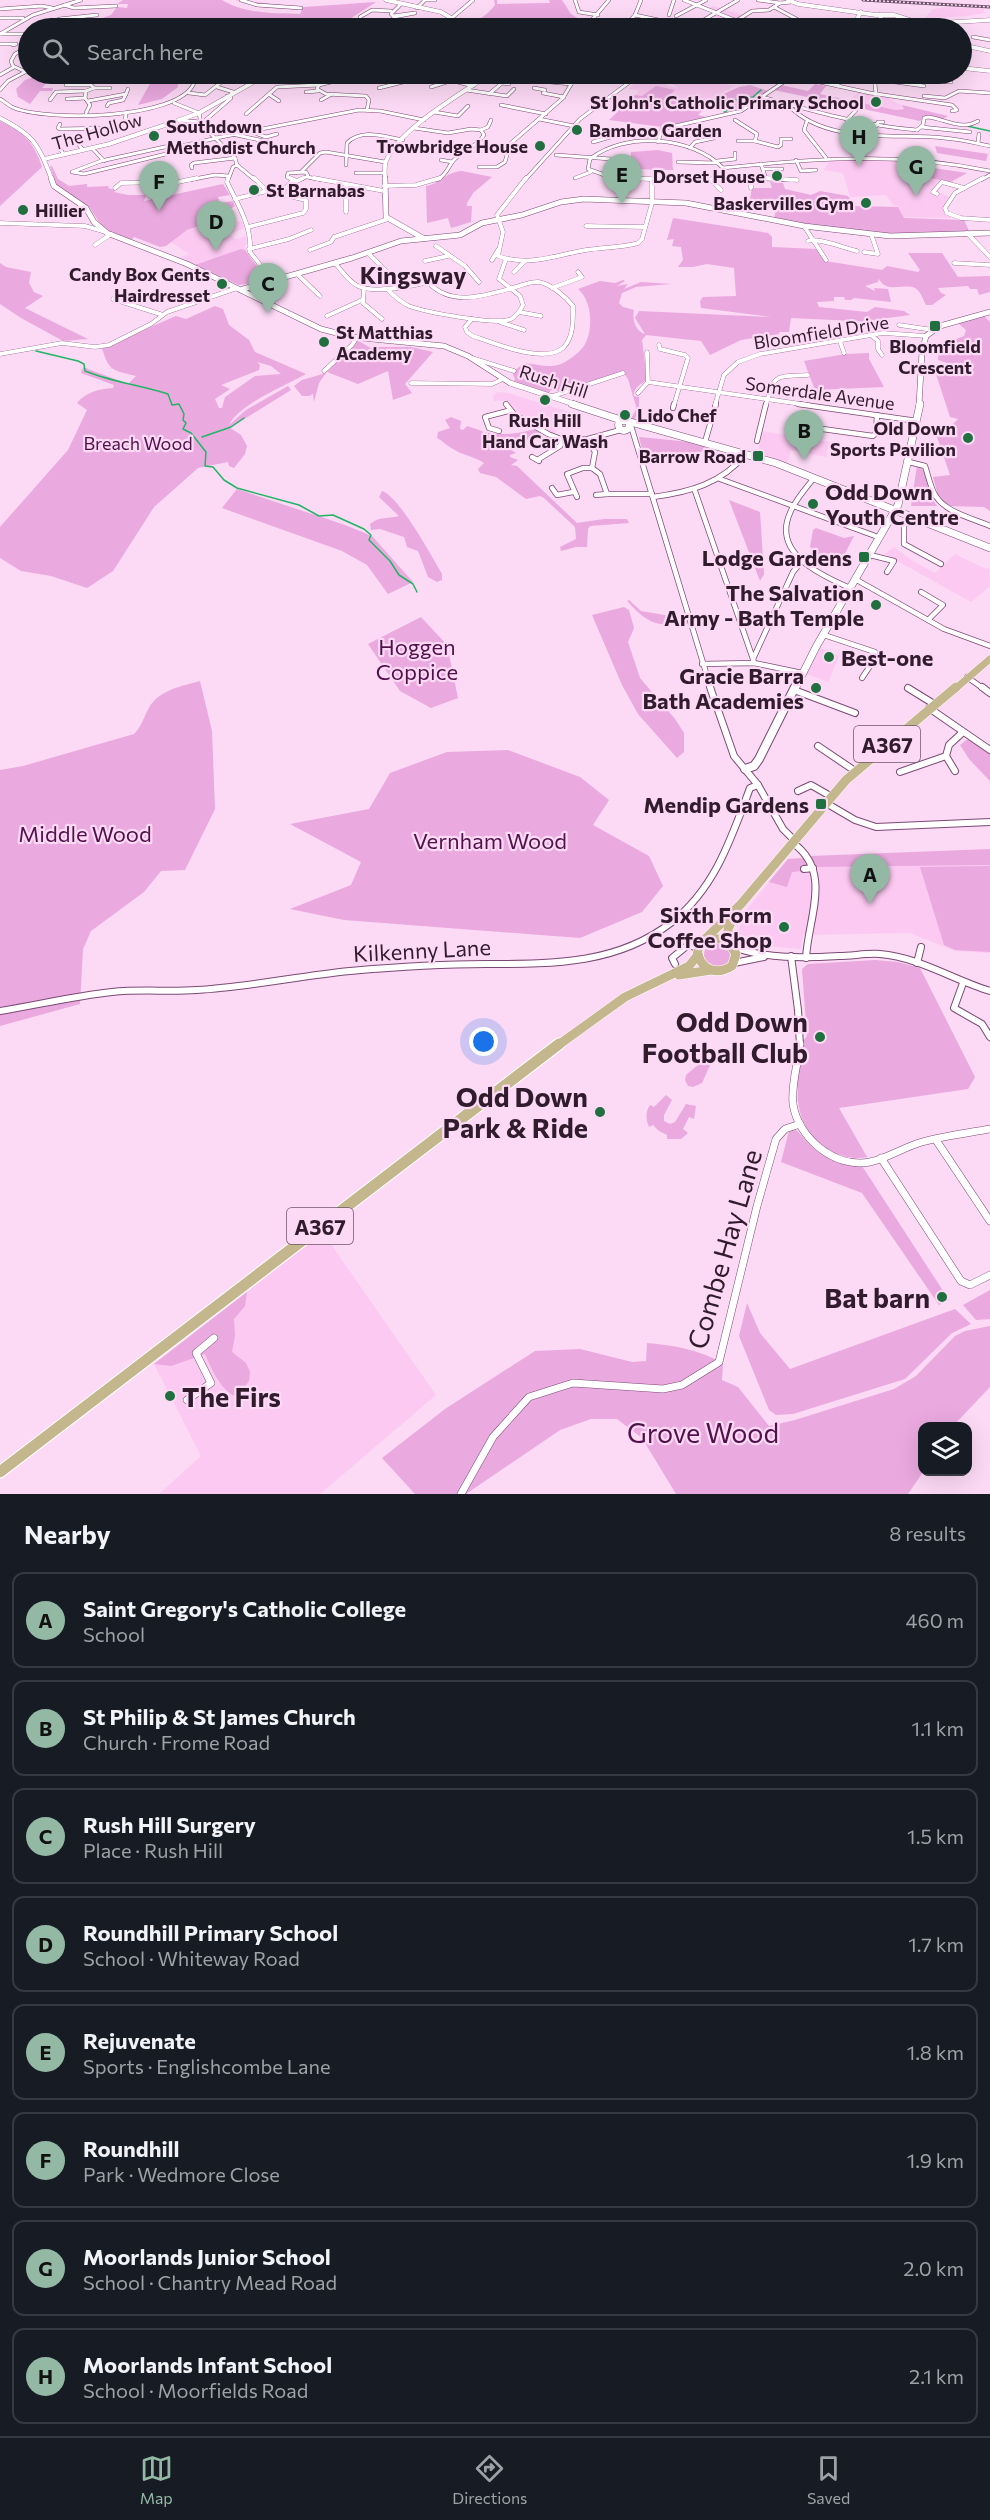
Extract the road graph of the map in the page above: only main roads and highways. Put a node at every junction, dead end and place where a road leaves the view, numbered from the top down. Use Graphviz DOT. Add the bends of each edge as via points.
graph roads {
  1 [pos="990,659"];
  2 [pos="741,904"];
  3 [pos="705,940"];
  4 [pos="730,945"];
  5 [pos="698,951"];
  6 [pos="711,970"];
  7 [pos="672,976"];
  8 [pos="0,1472"];
  1 -- 2 [label="main road, A367" via="855,771"];
  2 -- 3 [label="main road, A367"];
  2 -- 4 [label="main road, A367" via="728,928"];
  3 -- 4 [label="main road" via="720,938"];
  3 -- 5 [label="main road"];
  4 -- 6 [label="main road" via="736,954 734,963 724,971"];
  5 -- 6 [label="main road" via="701,964"];
  5 -- 7 [label="main road, A367" via="689,966"];
  6 -- 7 [label="main road, A367"];
  7 -- 8 [label="main road, A367" via="625,997 581,1027"];
}
